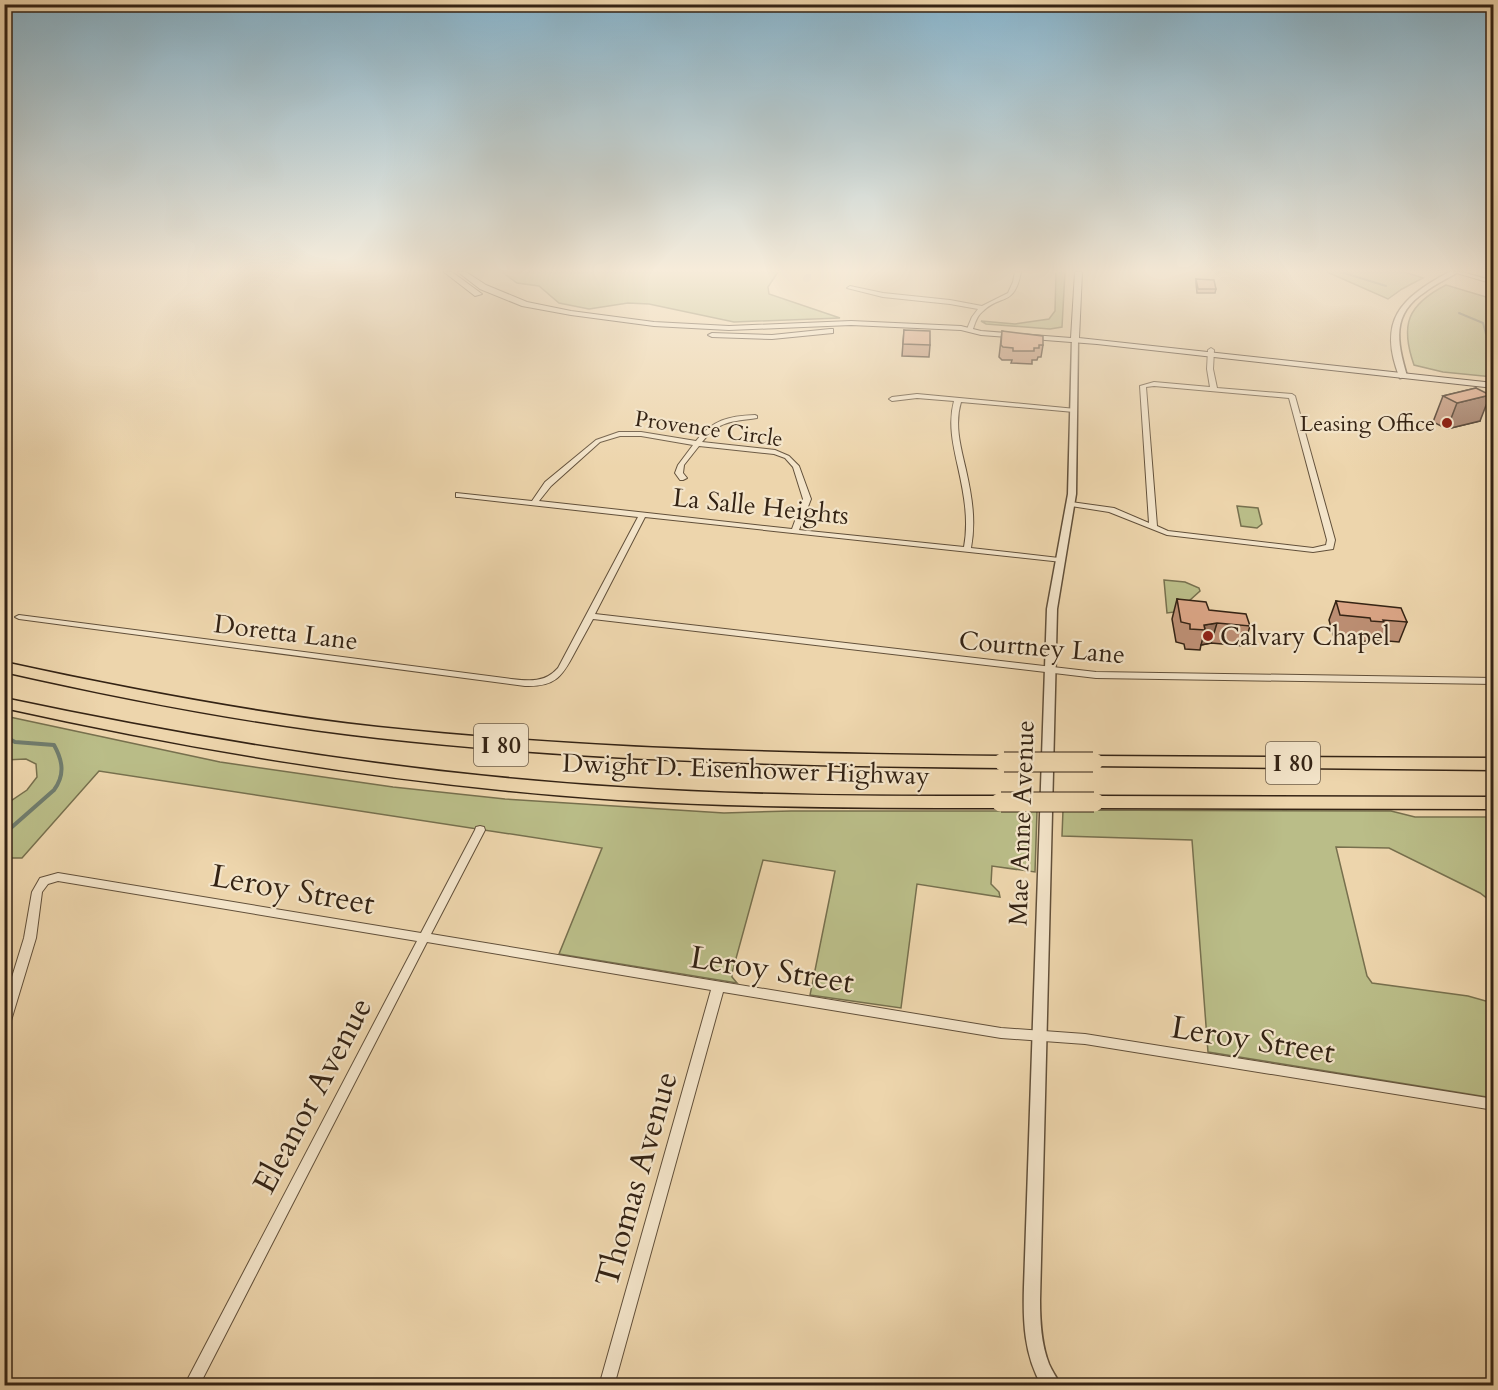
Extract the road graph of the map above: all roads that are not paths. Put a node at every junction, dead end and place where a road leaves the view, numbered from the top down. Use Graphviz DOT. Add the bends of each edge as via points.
graph roads {
  1 [pos="1054,337"];
  2 [pos="1394,337"];
  3 [pos="1075,338"];
  4 [pos="1211,352"];
  5 [pos="1402,373"];
  6 [pos="1494,380"];
  7 [pos="1494,386"];
  8 [pos="1214,389"];
  9 [pos="892,399"];
  10 [pos="958,400"];
  11 [pos="1074,410"];
  12 [pos="755,417"];
  13 [pos="698,444"];
  14 [pos="683,478"];
  15 [pos="459,495"];
  16 [pos="534,503"];
  17 [pos="1071,504"];
  18 [pos="643,515"];
  19 [pos="1153,526"];
  20 [pos="795,531"];
  21 [pos="967,550"];
  22 [pos="1059,560"];
  23 [pos="590,616"];
  24 [pos="19,617"];
  25 [pos="4,667"];
  26 [pos="1050,671"];
  27 [pos="1494,681"];
  28 [pos="4,703"];
  29 [pos="1494,764"];
  30 [pos="1494,803"];
  31 [pos="480,830"];
  32 [pos="423,939"];
  33 [pos="718,987"];
  34 [pos="4,1024"];
  35 [pos="1040,1037"];
  36 [pos="1494,1105"];
  37 [pos="1048,1381"];
  38 [pos="190,1386"];
  39 [pos="606,1386"];
  1 -- 3 [label="main road"];
  2 -- 5 [label="street"];
  3 -- 4 [label="main road"];
  3 -- 11 [label="street, Mae Anne Avenue"];
  4 -- 5 [label="main road"];
  4 -- 8 [label="street"];
  5 -- 6 [label="main road"];
  5 -- 7 [label="main road"];
  8 -- 19 [label="street" via="1148,384 1142,389"];
  8 -- 19 [label="street" via="1292,396 1330,548 1313,550 1167,532"];
  9 -- 10 [label="street" via="910,395"];
  10 -- 11 [label="street"];
  10 -- 21 [label="street" via="953,419 972,522"];
  11 -- 17 [label="street, Mae Anne Avenue"];
  12 -- 13 [label="street" via="732,418 716,424"];
  13 -- 14 [label="street" via="679,469"];
  13 -- 16 [label="street, Provence Circle" via="634,434 604,438 556,476"];
  13 -- 20 [label="street, Provence Circle" via="775,452 791,459 807,499"];
  15 -- 16 [label="street, La Salle Heights"];
  16 -- 18 [label="street, La Salle Heights"];
  17 -- 19 [label="street" via="1112,510"];
  17 -- 22 [label="street, Mae Anne Avenue"];
  18 -- 20 [label="street, La Salle Heights"];
  18 -- 23 [label="street"];
  20 -- 21 [label="street, La Salle Heights"];
  21 -- 22 [label="street, La Salle Heights"];
  22 -- 26 [label="street, Mae Anne Avenue" via="1052,609"];
  23 -- 24 [label="street, Doretta Lane" via="562,669 538,684"];
  23 -- 26 [label="street, Courtney Lane"];
  25 -- 29 [label="highway, Dwight D. Eisenhower Highway / I 80, bridge" via="231,712 489,744 705,758"];
  26 -- 27 [label="street, Courtney Lane" via="1134,677"];
  26 -- 35 [label="street, Mae Anne Avenue"];
  28 -- 30 [label="highway, Dwight D. Eisenhower Highway / I 80, bridge" via="246,752 564,790 750,800"];
  31 -- 32 [label="street, Eleanor Avenue"];
  32 -- 33 [label="street, Leroy Street"];
  32 -- 34 [label="street, Leroy Street" via="58,877 44,881 37,892 30,938"];
  32 -- 38 [label="street, Eleanor Avenue"];
  33 -- 35 [label="street, Leroy Street"];
  33 -- 39 [label="street, Thomas Avenue"];
  35 -- 36 [label="street, Leroy Street" via="1085,1039"];
  35 -- 37 [label="street, Mae Anne Avenue" via="1031,1307 1034,1346"];
}
